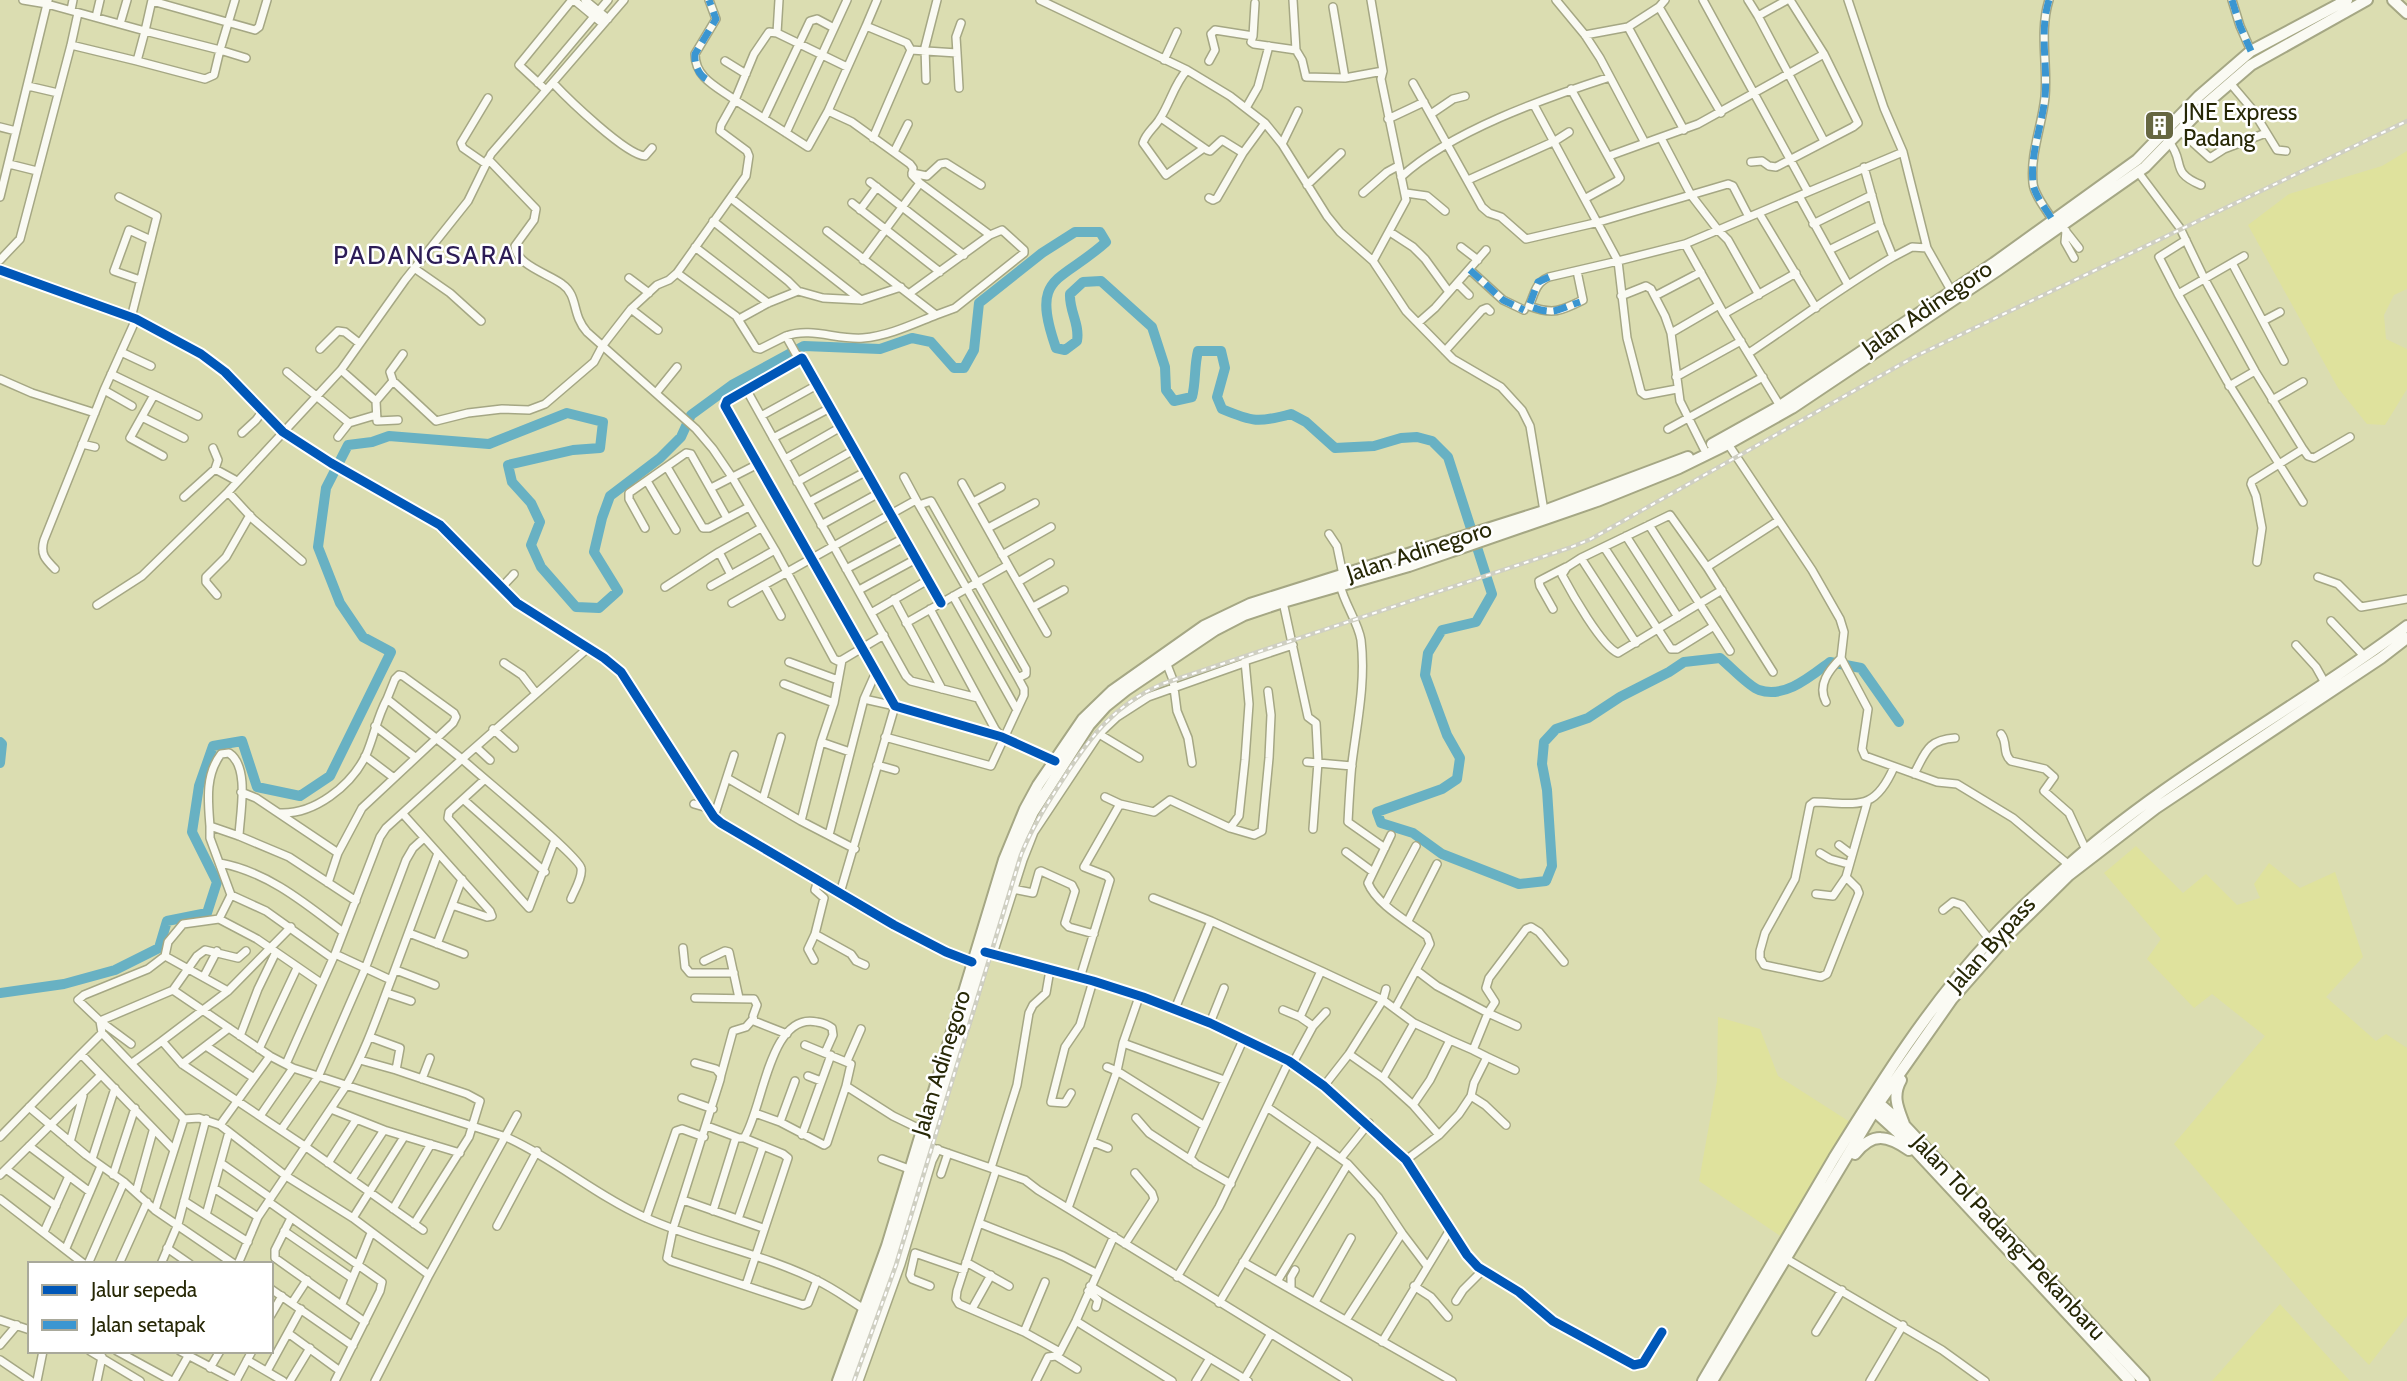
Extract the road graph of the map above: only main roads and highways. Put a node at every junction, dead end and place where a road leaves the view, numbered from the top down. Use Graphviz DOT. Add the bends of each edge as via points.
graph roads {
  1 [pos="2347,0"];
  2 [pos="2367,0"];
  3 [pos="2393,0"];
  4 [pos="2407,13"];
  5 [pos="2060,226"];
  6 [pos="1996,266"];
  7 [pos="1596,497"];
  8 [pos="1492,533"];
  9 [pos="1300,592"];
  10 [pos="2407,626"];
  11 [pos="2407,638"];
  12 [pos="1003,886"];
  13 [pos="1921,1044"];
  14 [pos="1873,1104"];
  15 [pos="1905,1126"];
  16 [pos="1926,1162"];
  17 [pos="1827,1190"];
  18 [pos="1755,1300"];
  19 [pos="838,1381"];
  20 [pos="848,1381"];
  21 [pos="1703,1381"];
  22 [pos="1713,1381"];
  23 [pos="2130,1381"];
  24 [pos="2144,1381"];
  1 -- 5 [label="highway, Jalan Adinegoro" via="2251,51"];
  2 -- 5 [label="highway, Jalan Adinegoro" via="2251,65 2138,172"];
  3 -- 4 [label="highway"];
  5 -- 6 [label="highway, Jalan Adinegoro"];
  6 -- 7 [label="highway, Jalan Adinegoro" via="1780,406 1704,449"];
  6 -- 7 [label="highway, Jalan Adinegoro" via="1791,408 1679,468"];
  7 -- 8 [label="highway, Jalan Adinegoro"];
  7 -- 8 [label="highway, Jalan Adinegoro" via="1544,511"];
  8 -- 9 [label="highway, Jalan Adinegoro"];
  9 -- 12 [label="highway" via="1215,630 1106,706 1032,812"];
  9 -- 12 [label="highway, Jalan Adinegoro" via="1226,614 1178,642 1083,719 1025,809"];
  10 -- 14 [label="highway, Jalan Bypass" via="2162,792 2068,865 1990,940 1905,1048"];
  11 -- 13 [label="highway, Jalan Bypass" via="2156,808 2084,863 2009,934 1952,999"];
  12 -- 19 [label="highway, Jalan Adinegoro" via="972,962 887,1246"];
  12 -- 20 [label="highway" via="989,953 932,1148"];
  13 -- 14 [label="highway, Jalan Bypass"];
  13 -- 15 [label="highway" via="1895,1090"];
  14 -- 15 [label="highway, Jalan Tol Padang–Pekanbaru"];
  14 -- 16 [label="highway, Jalan Tol Padang–Pekanbaru"];
  14 -- 17 [label="highway, Jalan Bypass"];
  14 -- 18 [label="highway, Jalan Bypass"];
  15 -- 24 [label="highway, Jalan Tol Padang–Pekanbaru"];
  16 -- 17 [label="highway" via="1895,1141 1884,1137 1871,1140 1861,1146"];
  16 -- 23 [label="highway, Jalan Tol Padang–Pekanbaru"];
  17 -- 18 [label="highway, Jalan Bypass"];
  18 -- 21 [label="highway, Jalan Bypass"];
  18 -- 22 [label="highway, Jalan Bypass"];
}
